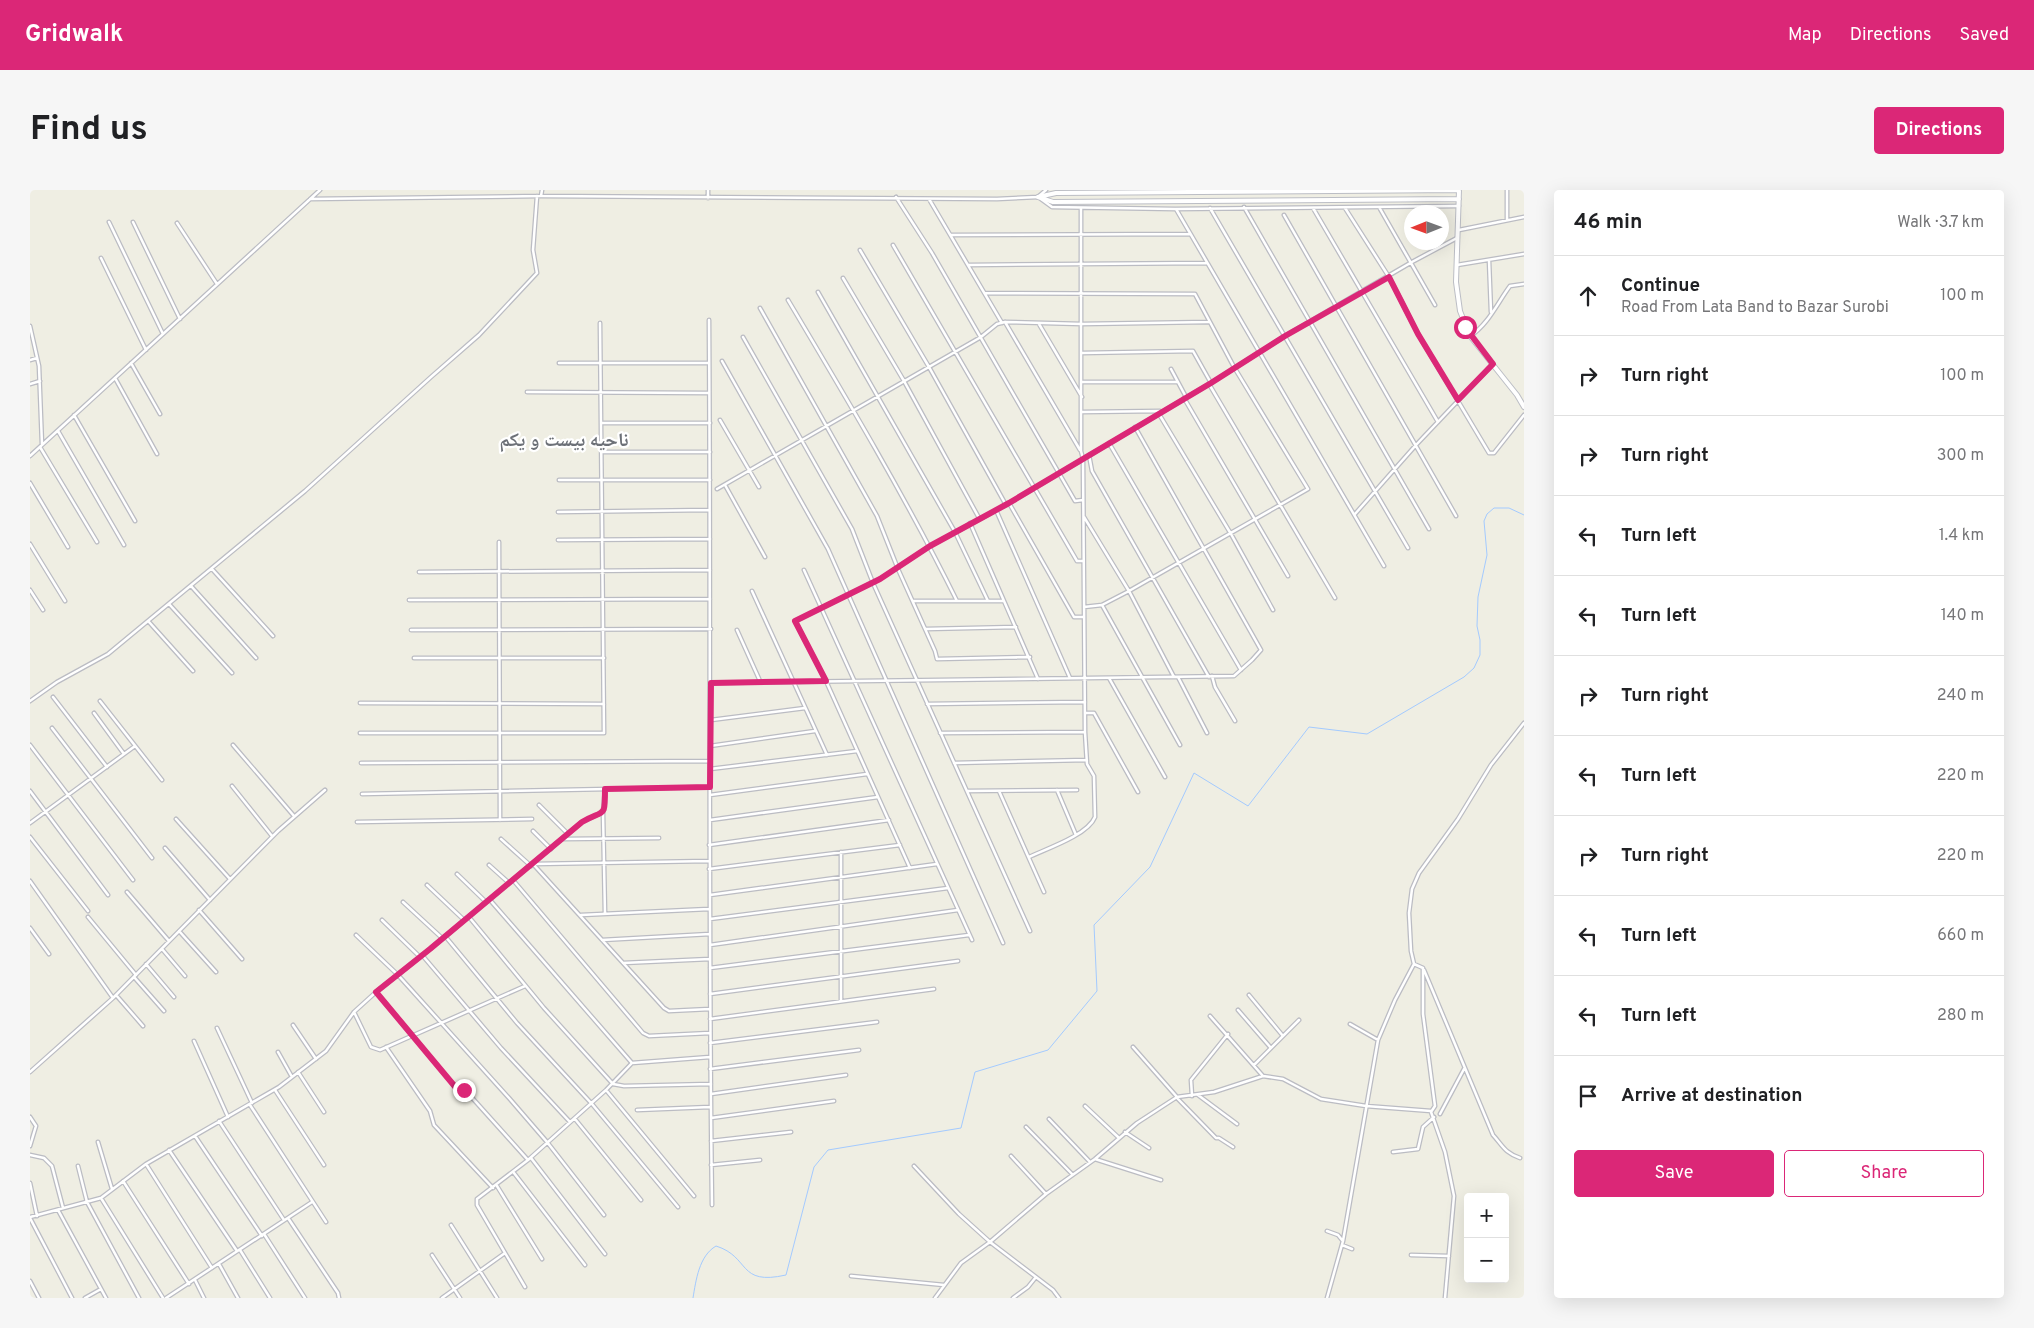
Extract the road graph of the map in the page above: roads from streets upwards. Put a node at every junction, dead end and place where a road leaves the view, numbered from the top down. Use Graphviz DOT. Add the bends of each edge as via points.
graph roads {
  1 [pos="320,190"];
  2 [pos="542,190"];
  3 [pos="708,190"];
  4 [pos="1046,190"];
  5 [pos="1459,190"];
  6 [pos="1507,190"];
  7 [pos="536,196"];
  8 [pos="541,196"];
  9 [pos="896,197"];
  10 [pos="1038,197"];
  11 [pos="708,198"];
  12 [pos="929,198"];
  13 [pos="310,199"];
  14 [pos="1459,199"];
  15 [pos="1459,206"];
  16 [pos="1244,207"];
  17 [pos="1379,207"];
  18 [pos="1081,208"];
  19 [pos="1210,208"];
  20 [pos="1313,208"];
  21 [pos="1344,208"];
  22 [pos="1175,209"];
  23 [pos="1284,215"];
  24 [pos="1524,216"];
  25 [pos="1507,220"];
  26 [pos="109,222"];
  27 [pos="133,222"];
  28 [pos="177,222"];
  29 [pos="1458,230"];
  30 [pos="1081,234"];
  31 [pos="1190,234"];
  32 [pos="951,235"];
  33 [pos="1459,237"];
  34 [pos="893,245"];
  35 [pos="860,250"];
  36 [pos="1524,254"];
  37 [pos="101,258"];
  38 [pos="1489,259"];
  39 [pos="1412,262"];
  40 [pos="1208,263"];
  41 [pos="1082,264"];
  42 [pos="969,265"];
  43 [pos="1457,265"];
  44 [pos="1389,277"];
  45 [pos="843,278"];
  46 [pos="217,284"];
  47 [pos="1524,284"];
  48 [pos="818,292"];
  49 [pos="985,293"];
  50 [pos="1360,293"];
  51 [pos="1082,294"];
  52 [pos="788,300"];
  53 [pos="1434,305"];
  54 [pos="1337,307"];
  55 [pos="760,308"];
  56 [pos="1491,314"];
  57 [pos="180,318"];
  58 [pos="709,320"];
  59 [pos="1003,322"];
  60 [pos="1209,322"];
  61 [pos="1310,322"];
  62 [pos="600,323"];
  63 [pos="1039,323"];
  64 [pos="1082,324"];
  65 [pos="30,326"];
  66 [pos="163,334"];
  67 [pos="1285,336"];
  68 [pos="1470,336"];
  69 [pos="742,337"];
  70 [pos="981,337"];
  71 [pos="146,350"];
  72 [pos="954,353"];
  73 [pos="1259,353"];
  74 [pos="1082,354"];
  75 [pos="37,358"];
  76 [pos="30,360"];
  77 [pos="722,361"];
  78 [pos="131,363"];
  79 [pos="558,363"];
  80 [pos="601,363"];
  81 [pos="709,363"];
  82 [pos="1493,364"];
  83 [pos="929,367"];
  84 [pos="1234,367"];
  85 [pos="1171,369"];
  86 [pos="115,378"];
  87 [pos="40,381"];
  88 [pos="904,381"];
  89 [pos="1082,382"];
  90 [pos="1178,382"];
  91 [pos="1210,383"];
  92 [pos="30,384"];
  93 [pos="527,392"];
  94 [pos="601,392"];
  95 [pos="710,393"];
  96 [pos="878,397"];
  97 [pos="1082,398"];
  98 [pos="1185,398"];
  99 [pos="1458,400"];
  100 [pos="1524,407"];
  101 [pos="854,411"];
  102 [pos="1082,412"];
  103 [pos="1163,412"];
  104 [pos="160,414"];
  105 [pos="1158,414"];
  106 [pos="74,415"];
  107 [pos="1524,416"];
  108 [pos="720,420"];
  109 [pos="1438,422"];
  110 [pos="602,423"];
  111 [pos="710,423"];
  112 [pos="827,426"];
  113 [pos="1135,427"];
  114 [pos="57,431"];
  115 [pos="802,440"];
  116 [pos="1109,443"];
  117 [pos="1416,445"];
  118 [pos="41,446"];
  119 [pos="1081,451"];
  120 [pos="602,452"];
  121 [pos="710,452"];
  122 [pos="157,454"];
  123 [pos="1089,455"];
  124 [pos="30,456"];
  125 [pos="775,456"];
  126 [pos="1083,459"];
  127 [pos="1395,469"];
  128 [pos="749,470"];
  129 [pos="1058,474"];
  130 [pos="558,480"];
  131 [pos="602,480"];
  132 [pos="710,480"];
  133 [pos="30,482"];
  134 [pos="725,484"];
  135 [pos="759,487"];
  136 [pos="1033,488"];
  137 [pos="717,489"];
  138 [pos="1374,492"];
  139 [pos="1083,500"];
  140 [pos="1007,504"];
  141 [pos="1281,506"];
  142 [pos="710,510"];
  143 [pos="996,510"];
  144 [pos="558,512"];
  145 [pos="602,512"];
  146 [pos="1355,514"];
  147 [pos="1083,516"];
  148 [pos="1456,516"];
  149 [pos="979,518"];
  150 [pos="135,521"];
  151 [pos="1255,521"];
  152 [pos="970,523"];
  153 [pos="1429,529"];
  154 [pos="955,532"];
  155 [pos="1231,534"];
  156 [pos="710,539"];
  157 [pos="558,540"];
  158 [pos="603,540"];
  159 [pos="97,542"];
  160 [pos="499,542"];
  161 [pos="30,544"];
  162 [pos="124,545"];
  163 [pos="68,546"];
  164 [pos="930,546"];
  165 [pos="1205,548"];
  166 [pos="1408,548"];
  167 [pos="765,557"];
  168 [pos="1084,561"];
  169 [pos="1178,563"];
  170 [pos="1384,566"];
  171 [pos="212,568"];
  172 [pos="898,569"];
  173 [pos="710,570"];
  174 [pos="804,570"];
  175 [pos="603,571"];
  176 [pos="418,572"];
  177 [pos="499,572"];
  178 [pos="1288,576"];
  179 [pos="1154,577"];
  180 [pos="873,582"];
  181 [pos="191,586"];
  182 [pos="30,590"];
  183 [pos="752,591"];
  184 [pos="1129,591"];
  185 [pos="848,595"];
  186 [pos="1335,598"];
  187 [pos="710,599"];
  188 [pos="64,600"];
  189 [pos="409,600"];
  190 [pos="499,600"];
  191 [pos="603,600"];
  192 [pos="913,601"];
  193 [pos="957,601"];
  194 [pos="988,601"];
  195 [pos="1004,601"];
  196 [pos="169,604"];
  197 [pos="1102,605"];
  198 [pos="1084,607"];
  199 [pos="822,608"];
  200 [pos="43,610"];
  201 [pos="1273,610"];
  202 [pos="1084,617"];
  203 [pos="149,622"];
  204 [pos="1016,627"];
  205 [pos="711,629"];
  206 [pos="926,629"];
  207 [pos="410,630"];
  208 [pos="500,630"];
  209 [pos="603,630"];
  210 [pos="737,630"];
  211 [pos="273,636"];
  212 [pos="1030,657"];
  213 [pos="256,658"];
  214 [pos="414,658"];
  215 [pos="604,658"];
  216 [pos="500,659"];
  217 [pos="1241,670"];
  218 [pos="193,671"];
  219 [pos="232,672"];
  220 [pos="1210,676"];
  221 [pos="1142,677"];
  222 [pos="1176,677"];
  223 [pos="1070,678"];
  224 [pos="1084,678"];
  225 [pos="1109,678"];
  226 [pos="1038,679"];
  227 [pos="887,680"];
  228 [pos="916,680"];
  229 [pos="826,681"];
  230 [pos="855,681"];
  231 [pos="761,682"];
  232 [pos="793,682"];
  233 [pos="711,683"];
  234 [pos="53,697"];
  235 [pos="30,701"];
  236 [pos="100,701"];
  237 [pos="1084,702"];
  238 [pos="360,703"];
  239 [pos="500,704"];
  240 [pos="604,704"];
  241 [pos="927,704"];
  242 [pos="805,708"];
  243 [pos="94,713"];
  244 [pos="1085,713"];
  245 [pos="710,720"];
  246 [pos="1235,721"];
  247 [pos="1524,723"];
  248 [pos="52,728"];
  249 [pos="816,731"];
  250 [pos="940,732"];
  251 [pos="1085,732"];
  252 [pos="360,733"];
  253 [pos="500,733"];
  254 [pos="1207,733"];
  255 [pos="30,745"];
  256 [pos="233,745"];
  257 [pos="1180,745"];
  258 [pos="135,746"];
  259 [pos="710,746"];
  260 [pos="857,751"];
  261 [pos="124,754"];
  262 [pos="827,756"];
  263 [pos="1087,760"];
  264 [pos="710,761"];
  265 [pos="500,762"];
  266 [pos="361,763"];
  267 [pos="954,763"];
  268 [pos="107,767"];
  269 [pos="710,769"];
  270 [pos="867,774"];
  271 [pos="1165,777"];
  272 [pos="90,780"];
  273 [pos="162,780"];
  274 [pos="232,786"];
  275 [pos="710,787"];
  276 [pos="605,789"];
  277 [pos="325,790"];
  278 [pos="1057,790"];
  279 [pos="1077,790"];
  280 [pos="30,791"];
  281 [pos="500,791"];
  282 [pos="967,791"];
  283 [pos="999,791"];
  284 [pos="1138,792"];
  285 [pos="362,794"];
  286 [pos="710,795"];
  287 [pos="68,796"];
  288 [pos="878,797"];
  289 [pos="539,805"];
  290 [pos="46,812"];
  291 [pos="603,812"];
  292 [pos="294,816"];
  293 [pos="176,819"];
  294 [pos="532,819"];
  295 [pos="500,820"];
  296 [pos="710,820"];
  297 [pos="889,820"];
  298 [pos="357,822"];
  299 [pos="30,823"];
  300 [pos="533,831"];
  301 [pos="568,834"];
  302 [pos="1076,835"];
  303 [pos="272,836"];
  304 [pos="30,837"];
  305 [pos="659,838"];
  306 [pos="502,839"];
  307 [pos="562,839"];
  308 [pos="604,839"];
  309 [pos="709,845"];
  310 [pos="900,845"];
  311 [pos="165,848"];
  312 [pos="551,849"];
  313 [pos="841,852"];
  314 [pos="1029,857"];
  315 [pos="152,858"];
  316 [pos="709,861"];
  317 [pos="604,863"];
  318 [pos="937,864"];
  319 [pos="489,865"];
  320 [pos="532,865"];
  321 [pos="910,868"];
  322 [pos="709,869"];
  323 [pos="457,874"];
  324 [pos="841,878"];
  325 [pos="230,879"];
  326 [pos="133,880"];
  327 [pos="513,880"];
  328 [pos="30,881"];
  329 [pos="509,883"];
  330 [pos="427,885"];
  331 [pos="948,888"];
  332 [pos="126,892"];
  333 [pos="1044,892"];
  334 [pos="108,895"];
  335 [pos="710,895"];
  336 [pos="210,900"];
  337 [pos="488,901"];
  338 [pos="403,902"];
  339 [pos="841,902"];
  340 [pos="710,909"];
  341 [pos="199,910"];
  342 [pos="958,910"];
  343 [pos="88,911"];
  344 [pos="605,914"];
  345 [pos="580,915"];
  346 [pos="88,917"];
  347 [pos="469,917"];
  348 [pos="710,919"];
  349 [pos="382,920"];
  350 [pos="465,920"];
  351 [pos="841,927"];
  352 [pos="30,928"];
  353 [pos="179,931"];
  354 [pos="1030,931"];
  355 [pos="710,934"];
  356 [pos="356,935"];
  357 [pos="969,935"];
  358 [pos="444,938"];
  359 [pos="602,940"];
  360 [pos="972,940"];
  361 [pos="168,941"];
  362 [pos="1003,943"];
  363 [pos="710,945"];
  364 [pos="161,949"];
  365 [pos="841,951"];
  366 [pos="49,954"];
  367 [pos="421,956"];
  368 [pos="242,958"];
  369 [pos="710,959"];
  370 [pos="958,961"];
  371 [pos="146,964"];
  372 [pos="623,964"];
  373 [pos="1414,964"];
  374 [pos="710,968"];
  375 [pos="1423,968"];
  376 [pos="216,972"];
  377 [pos="398,975"];
  378 [pos="135,976"];
  379 [pos="185,976"];
  380 [pos="841,976"];
  381 [pos="525,986"];
  382 [pos="934,989"];
  383 [pos="376,992"];
  384 [pos="710,994"];
  385 [pos="1249,995"];
  386 [pos="114,996"];
  387 [pos="174,997"];
  388 [pos="498,999"];
  389 [pos="841,1001"];
  390 [pos="710,1009"];
  391 [pos="470,1010"];
  392 [pos="1238,1010"];
  393 [pos="164,1011"];
  394 [pos="354,1012"];
  395 [pos="1210,1016"];
  396 [pos="710,1019"];
  397 [pos="1299,1020"];
  398 [pos="877,1022"];
  399 [pos="440,1023"];
  400 [pos="1350,1024"];
  401 [pos="294,1025"];
  402 [pos="143,1026"];
  403 [pos="217,1028"];
  404 [pos="710,1034"];
  405 [pos="1228,1034"];
  406 [pos="412,1036"];
  407 [pos="1283,1036"];
  408 [pos="1378,1040"];
  409 [pos="194,1041"];
  410 [pos="710,1043"];
  411 [pos="386,1047"];
  412 [pos="1133,1047"];
  413 [pos="1271,1048"];
  414 [pos="859,1050"];
  415 [pos="278,1052"];
  416 [pos="710,1057"];
  417 [pos="316,1059"];
  418 [pos="632,1062"];
  419 [pos="1254,1065"];
  420 [pos="710,1068"];
  421 [pos="1464,1069"];
  422 [pos="30,1072"];
  423 [pos="298,1072"];
  424 [pos="846,1076"];
  425 [pos="1263,1076"];
  426 [pos="292,1077"];
  427 [pos="613,1084"];
  428 [pos="711,1084"];
  429 [pos="275,1090"];
  430 [pos="606,1090"];
  431 [pos="711,1094"];
  432 [pos="1198,1095"];
  433 [pos="1192,1096"];
  434 [pos="1177,1098"];
  435 [pos="834,1101"];
  436 [pos="251,1104"];
  437 [pos="592,1104"];
  438 [pos="1085,1106"];
  439 [pos="1366,1106"];
  440 [pos="711,1107"];
  441 [pos="637,1110"];
  442 [pos="1431,1111"];
  443 [pos="324,1112"];
  444 [pos="1440,1114"];
  445 [pos="228,1116"];
  446 [pos="30,1117"];
  447 [pos="1434,1117"];
  448 [pos="711,1118"];
  449 [pos="575,1119"];
  450 [pos="1049,1119"];
  451 [pos="219,1121"];
  452 [pos="571,1123"];
  453 [pos="1237,1124"];
  454 [pos="1026,1127"];
  455 [pos="791,1132"];
  456 [pos="1125,1132"];
  457 [pos="195,1136"];
  458 [pos="1118,1138"];
  459 [pos="711,1141"];
  460 [pos="98,1142"];
  461 [pos="547,1142"];
  462 [pos="30,1146"];
  463 [pos="1233,1147"];
  464 [pos="1149,1148"];
  465 [pos="169,1150"];
  466 [pos="1393,1152"];
  467 [pos="30,1155"];
  468 [pos="1011,1156"];
  469 [pos="1520,1158"];
  470 [pos="529,1159"];
  471 [pos="1095,1159"];
  472 [pos="760,1160"];
  473 [pos="1090,1162"];
  474 [pos="146,1164"];
  475 [pos="324,1164"];
  476 [pos="711,1165"];
  477 [pos="78,1166"];
  478 [pos="914,1166"];
  479 [pos="514,1173"];
  480 [pos="1073,1174"];
  481 [pos="1161,1180"];
  482 [pos="123,1181"];
  483 [pos="30,1183"];
  484 [pos="496,1186"];
  485 [pos="493,1188"];
  486 [pos="112,1189"];
  487 [pos="1046,1194"];
  488 [pos="694,1196"];
  489 [pos="101,1198"];
  490 [pos="641,1200"];
  491 [pos="87,1202"];
  492 [pos="312,1202"];
  493 [pos="712,1205"];
  494 [pos="678,1207"];
  495 [pos="63,1208"];
  496 [pos="58,1210"];
  497 [pos="37,1216"];
  498 [pos="604,1216"];
  499 [pos="30,1218"];
  500 [pos="288,1218"];
  501 [pos="284,1220"];
  502 [pos="326,1222"];
  503 [pos="451,1225"];
  504 [pos="1327,1231"];
  505 [pos="263,1235"];
  506 [pos="1343,1240"];
  507 [pos="990,1242"];
  508 [pos="1342,1245"];
  509 [pos="1352,1249"];
  510 [pos="239,1251"];
  511 [pos="505,1253"];
  512 [pos="605,1254"];
  513 [pos="432,1255"];
  514 [pos="1410,1255"];
  515 [pos="1450,1256"];
  516 [pos="542,1259"];
  517 [pos="219,1264"];
  518 [pos="585,1265"];
  519 [pos="212,1269"];
  520 [pos="480,1270"];
  521 [pos="851,1276"];
  522 [pos="1036,1277"];
  523 [pos="195,1280"];
  524 [pos="30,1281"];
  525 [pos="189,1284"];
  526 [pos="944,1285"];
  527 [pos="525,1286"];
  528 [pos="101,1289"];
  529 [pos="454,1289"];
  530 [pos="172,1296"];
  531 [pos="39,1298"];
  532 [pos="72,1298"];
  533 [pos="85,1298"];
  534 [pos="106,1298"];
  535 [pos="139,1298"];
  536 [pos="164,1298"];
  537 [pos="204,1298"];
  538 [pos="238,1298"];
  539 [pos="270,1298"];
  540 [pos="305,1298"];
  541 [pos="339,1298"];
  542 [pos="442,1298"];
  543 [pos="460,1298"];
  544 [pos="497,1298"];
  545 [pos="936,1298"];
  546 [pos="1013,1298"];
  547 [pos="1059,1298"];
  548 [pos="1327,1298"];
  549 [pos="1445,1298"];
  1 -- 13 [label="street"];
  2 -- 8 [label="street"];
  3 -- 11 [label="street"];
  4 -- 10 [label="street"];
  5 -- 10 [label="street" via="1056,193"];
  5 -- 14 [label="street"];
  6 -- 25 [label="street"];
  7 -- 8 [label="street"];
  7 -- 13 [label="street"];
  7 -- 171 [label="street" via="533,250 537,273 525,287 479,335 305,491"];
  8 -- 11 [label="street"];
  9 -- 11 [label="street"];
  9 -- 12 [label="street"];
  9 -- 70 [label="street"];
  10 -- 12 [label="street"];
  10 -- 14 [label="street" via="1053,202"];
  10 -- 18 [label="street" via="1052,207"];
  12 -- 32 [label="street"];
  13 -- 46 [label="street"];
  14 -- 15 [label="street"];
  15 -- 17 [label="street"];
  15 -- 29 [label="street"];
  16 -- 19 [label="street"];
  16 -- 20 [label="street"];
  16 -- 61 [label="street"];
  17 -- 21 [label="street"];
  17 -- 39 [label="street"];
  18 -- 22 [label="street"];
  18 -- 30 [label="street"];
  19 -- 22 [label="street"];
  19 -- 67 [label="street"];
  20 -- 21 [label="street"];
  20 -- 50 [label="street"];
  21 -- 44 [label="street"];
  22 -- 31 [label="street"];
  23 -- 54 [label="street"];
  24 -- 25 [label="street"];
  25 -- 29 [label="street"];
  26 -- 66 [label="street"];
  27 -- 57 [label="street"];
  28 -- 46 [label="street"];
  29 -- 33 [label="street"];
  30 -- 31 [label="street"];
  30 -- 32 [label="street"];
  30 -- 41 [label="street"];
  31 -- 40 [label="street"];
  32 -- 42 [label="street"];
  33 -- 39 [label="street"];
  33 -- 43 [label="street"];
  34 -- 72 [label="street"];
  35 -- 83 [label="street"];
  36 -- 38 [label="street"];
  37 -- 71 [label="street"];
  38 -- 43 [label="street"];
  38 -- 56 [label="street"];
  39 -- 44 [label="street"];
  39 -- 53 [label="street"];
  40 -- 41 [label="street"];
  40 -- 73 [label="street"];
  41 -- 42 [label="street"];
  41 -- 51 [label="street"];
  42 -- 49 [label="street"];
  43 -- 68 [label="street" via="1457,296"];
  44 -- 50 [label="street"];
  44 -- 99 [label="street" via="1418,334"];
  45 -- 88 [label="street"];
  46 -- 57 [label="street"];
  47 -- 56 [label="street" via="1510,286"];
  48 -- 96 [label="street"];
  49 -- 51 [label="street"];
  49 -- 59 [label="street"];
  50 -- 54 [label="street"];
  50 -- 109 [label="street"];
  51 -- 60 [label="street" via="1196,294"];
  51 -- 64 [label="street"];
  52 -- 101 [label="street"];
  54 -- 61 [label="street"];
  54 -- 117 [label="street"];
  55 -- 112 [label="street"];
  56 -- 68 [label="street"];
  57 -- 66 [label="street"];
  58 -- 81 [label="street"];
  59 -- 63 [label="street"];
  59 -- 70 [label="street"];
  59 -- 119 [label="street"];
  60 -- 64 [label="street"];
  60 -- 84 [label="street"];
  61 -- 67 [label="street"];
  61 -- 127 [label="street"];
  62 -- 80 [label="street"];
  63 -- 64 [label="street"];
  63 -- 97 [label="street"];
  64 -- 74 [label="street"];
  65 -- 75 [label="street"];
  66 -- 71 [label="street"];
  67 -- 73 [label="street"];
  67 -- 138 [label="street"];
  68 -- 82 [label="street"];
  69 -- 115 [label="street"];
  70 -- 72 [label="street"];
  70 -- 129 [label="street"];
  71 -- 78 [label="street"];
  72 -- 83 [label="street"];
  72 -- 136 [label="street"];
  73 -- 84 [label="street"];
  73 -- 146 [label="street"];
  74 -- 89 [label="street"];
  74 -- 91 [label="street" via="1193,351"];
  75 -- 76 [label="street"];
  75 -- 87 [label="street"];
  77 -- 125 [label="street"];
  78 -- 86 [label="street"];
  78 -- 104 [label="street"];
  79 -- 80 [label="street"];
  80 -- 81 [label="street"];
  80 -- 94 [label="street"];
  81 -- 95 [label="street"];
  82 -- 99 [label="street"];
  82 -- 100 [label="street"];
  83 -- 88 [label="street"];
  83 -- 140 [label="street"];
  84 -- 91 [label="street"];
  84 -- 141 [label="street" via="1308,489"];
  85 -- 90 [label="street"];
  86 -- 106 [label="street"];
  86 -- 122 [label="street"];
  87 -- 92 [label="street"];
  87 -- 118 [label="street"];
  88 -- 96 [label="street"];
  88 -- 149 [label="street"];
  89 -- 90 [label="street"];
  89 -- 97 [label="street"];
  90 -- 98 [label="street"];
  91 -- 98 [label="street"];
  91 -- 141 [label="street"];
  93 -- 94 [label="street"];
  94 -- 95 [label="street"];
  94 -- 110 [label="street"];
  95 -- 111 [label="street"];
  96 -- 101 [label="street"];
  96 -- 154 [label="street"];
  97 -- 102 [label="street"];
  98 -- 103 [label="street"];
  98 -- 151 [label="street"];
  99 -- 107 [label="street" via="1489,454 1494,453"];
  99 -- 109 [label="street"];
  101 -- 112 [label="street"];
  101 -- 164 [label="street"];
  102 -- 103 [label="street"];
  102 -- 119 [label="street"];
  103 -- 105 [label="street"];
  105 -- 113 [label="street"];
  105 -- 155 [label="street"];
  106 -- 114 [label="street"];
  106 -- 150 [label="street"];
  108 -- 128 [label="street"];
  109 -- 117 [label="street"];
  110 -- 111 [label="street"];
  110 -- 120 [label="street"];
  111 -- 121 [label="street"];
  112 -- 115 [label="street"];
  112 -- 172 [label="street" via="877,516"];
  113 -- 116 [label="street"];
  113 -- 165 [label="street"];
  114 -- 118 [label="street"];
  114 -- 162 [label="street"];
  115 -- 125 [label="street"];
  115 -- 180 [label="street" via="852,529"];
  116 -- 123 [label="street"];
  116 -- 169 [label="street"];
  117 -- 127 [label="street"];
  117 -- 148 [label="street"];
  118 -- 124 [label="street"];
  118 -- 159 [label="street"];
  119 -- 126 [label="street"];
  120 -- 121 [label="street"];
  120 -- 131 [label="street"];
  121 -- 132 [label="street"];
  123 -- 126 [label="street"];
  123 -- 179 [label="street" via="1092,471"];
  125 -- 128 [label="street"];
  125 -- 185 [label="street" via="828,549"];
  126 -- 129 [label="street"];
  126 -- 139 [label="street"];
  127 -- 138 [label="street"];
  127 -- 153 [label="street"];
  128 -- 134 [label="street"];
  128 -- 135 [label="street"];
  129 -- 136 [label="street"];
  129 -- 139 [label="street" via="1075,501"];
  130 -- 131 [label="street"];
  131 -- 132 [label="street"];
  131 -- 145 [label="street"];
  132 -- 142 [label="street"];
  133 -- 163 [label="street"];
  134 -- 137 [label="street"];
  134 -- 167 [label="street"];
  136 -- 140 [label="street"];
  136 -- 168 [label="street" via="1077,561"];
  138 -- 146 [label="street"];
  138 -- 166 [label="street"];
  139 -- 147 [label="street"];
  140 -- 143 [label="street"];
  140 -- 202 [label="street" via="1074,617"];
  141 -- 151 [label="street"];
  141 -- 186 [label="street"];
  142 -- 145 [label="street"];
  142 -- 156 [label="street"];
  143 -- 149 [label="street"];
  143 -- 223 [label="street"];
  144 -- 145 [label="street"];
  145 -- 158 [label="street"];
  146 -- 170 [label="street"];
  147 -- 168 [label="street"];
  147 -- 184 [label="street"];
  149 -- 152 [label="street"];
  151 -- 155 [label="street"];
  151 -- 178 [label="street"];
  152 -- 154 [label="street"];
  152 -- 195 [label="street"];
  154 -- 164 [label="street"];
  154 -- 194 [label="street"];
  155 -- 165 [label="street"];
  155 -- 201 [label="street"];
  156 -- 158 [label="street"];
  156 -- 173 [label="street"];
  157 -- 158 [label="street"];
  158 -- 175 [label="street"];
  160 -- 177 [label="street"];
  161 -- 188 [label="street"];
  164 -- 172 [label="street"];
  164 -- 193 [label="street"];
  165 -- 169 [label="street"];
  165 -- 217 [label="street" via="1261,650"];
  168 -- 198 [label="street"];
  169 -- 179 [label="street"];
  169 -- 217 [label="street"];
  171 -- 181 [label="street"];
  171 -- 211 [label="street"];
  172 -- 180 [label="street"];
  172 -- 192 [label="street"];
  173 -- 175 [label="street"];
  173 -- 187 [label="street"];
  174 -- 199 [label="street"];
  175 -- 177 [label="street"];
  175 -- 191 [label="street"];
  176 -- 177 [label="street"];
  177 -- 190 [label="street"];
  179 -- 184 [label="street"];
  179 -- 220 [label="street"];
  180 -- 185 [label="street"];
  180 -- 228 [label="street"];
  181 -- 196 [label="street"];
  181 -- 213 [label="street"];
  182 -- 200 [label="street"];
  183 -- 232 [label="street"];
  184 -- 197 [label="street"];
  184 -- 222 [label="street"];
  185 -- 199 [label="street"];
  185 -- 227 [label="street"];
  187 -- 191 [label="street"];
  187 -- 205 [label="street"];
  189 -- 190 [label="street"];
  190 -- 191 [label="street"];
  190 -- 208 [label="street"];
  191 -- 209 [label="street"];
  192 -- 193 [label="street"];
  192 -- 206 [label="street"];
  193 -- 194 [label="street"];
  194 -- 195 [label="street"];
  195 -- 204 [label="street"];
  196 -- 203 [label="street"];
  196 -- 219 [label="street"];
  197 -- 198 [label="street"];
  197 -- 221 [label="street"];
  198 -- 202 [label="street"];
  199 -- 229 [label="street" via="795,621"];
  199 -- 230 [label="street"];
  202 -- 224 [label="street"];
  203 -- 218 [label="street"];
  203 -- 235 [label="street" via="108,654"];
  204 -- 206 [label="street"];
  204 -- 212 [label="street"];
  205 -- 209 [label="street"];
  205 -- 233 [label="street"];
  206 -- 212 [label="street" via="936,659"];
  207 -- 208 [label="street"];
  208 -- 209 [label="street"];
  208 -- 216 [label="street"];
  209 -- 215 [label="street"];
  210 -- 231 [label="street"];
  212 -- 226 [label="street"];
  214 -- 216 [label="street"];
  215 -- 216 [label="street"];
  215 -- 240 [label="street"];
  216 -- 239 [label="street"];
  217 -- 220 [label="street" via="1234,676"];
  220 -- 222 [label="street"];
  220 -- 246 [label="street"];
  221 -- 222 [label="street"];
  221 -- 225 [label="street"];
  221 -- 257 [label="street"];
  222 -- 254 [label="street"];
  223 -- 224 [label="street"];
  223 -- 226 [label="street"];
  224 -- 225 [label="street"];
  224 -- 237 [label="street"];
  225 -- 271 [label="street"];
  226 -- 228 [label="street"];
  227 -- 228 [label="street"];
  227 -- 230 [label="street"];
  227 -- 362 [label="street"];
  228 -- 241 [label="street"];
  229 -- 230 [label="street"];
  229 -- 232 [label="street"];
  229 -- 260 [label="street"];
  230 -- 318 [label="street"];
  231 -- 232 [label="street"];
  231 -- 233 [label="street"];
  232 -- 242 [label="street"];
  233 -- 245 [label="street"];
  234 -- 268 [label="street"];
  236 -- 258 [label="street"];
  237 -- 241 [label="street"];
  237 -- 244 [label="street"];
  238 -- 239 [label="street"];
  239 -- 240 [label="street"];
  239 -- 253 [label="street"];
  240 -- 253 [label="street" via="602,733"];
  241 -- 250 [label="street"];
  242 -- 245 [label="street"];
  242 -- 249 [label="street"];
  243 -- 261 [label="street"];
  244 -- 251 [label="street"];
  244 -- 284 [label="street" via="1094,713"];
  245 -- 259 [label="street"];
  247 -- 373 [label="street" via="1491,765 1419,873 1412,889 1410,913"];
  248 -- 272 [label="street"];
  249 -- 259 [label="street"];
  249 -- 262 [label="street"];
  250 -- 251 [label="street"];
  250 -- 267 [label="street"];
  251 -- 263 [label="street"];
  252 -- 253 [label="street"];
  253 -- 265 [label="street"];
  255 -- 287 [label="street"];
  256 -- 292 [label="street"];
  258 -- 261 [label="street"];
  258 -- 273 [label="street"];
  259 -- 264 [label="street"];
  260 -- 262 [label="street"];
  260 -- 270 [label="street"];
  261 -- 268 [label="street"];
  262 -- 269 [label="street"];
  263 -- 267 [label="street"];
  263 -- 302 [label="street" via="1094,776 1095,817"];
  264 -- 265 [label="street"];
  264 -- 269 [label="street"];
  265 -- 266 [label="street"];
  265 -- 281 [label="street"];
  267 -- 282 [label="street"];
  268 -- 272 [label="street"];
  269 -- 275 [label="street"];
  270 -- 286 [label="street"];
  270 -- 288 [label="street"];
  272 -- 287 [label="street"];
  272 -- 315 [label="street"];
  274 -- 303 [label="street"];
  275 -- 276 [label="street"];
  275 -- 286 [label="street"];
  276 -- 281 [label="street"];
  276 -- 291 [label="street"];
  277 -- 292 [label="street"];
  278 -- 279 [label="street"];
  278 -- 283 [label="street"];
  278 -- 302 [label="street"];
  280 -- 290 [label="street"];
  281 -- 285 [label="street"];
  281 -- 295 [label="street"];
  282 -- 283 [label="street"];
  282 -- 354 [label="street"];
  283 -- 314 [label="street"];
  286 -- 296 [label="street"];
  287 -- 290 [label="street"];
  287 -- 326 [label="street"];
  288 -- 296 [label="street"];
  288 -- 297 [label="street"];
  289 -- 301 [label="street"];
  290 -- 299 [label="street"];
  290 -- 334 [label="street"];
  291 -- 301 [label="street" via="582,822"];
  291 -- 308 [label="street"];
  292 -- 303 [label="street"];
  293 -- 325 [label="street"];
  294 -- 295 [label="street"];
  295 -- 298 [label="street"];
  296 -- 309 [label="street"];
  297 -- 309 [label="street"];
  297 -- 310 [label="street"];
  300 -- 312 [label="street"];
  301 -- 307 [label="street"];
  302 -- 314 [label="street"];
  303 -- 325 [label="street"];
  304 -- 343 [label="street"];
  305 -- 308 [label="street"];
  306 -- 320 [label="street"];
  307 -- 308 [label="street"];
  307 -- 312 [label="street"];
  308 -- 317 [label="street"];
  309 -- 316 [label="street"];
  310 -- 313 [label="street"];
  310 -- 321 [label="street"];
  311 -- 336 [label="street"];
  312 -- 320 [label="street"];
  313 -- 322 [label="street"];
  313 -- 324 [label="street"];
  314 -- 333 [label="street"];
  316 -- 317 [label="street"];
  316 -- 322 [label="street"];
  317 -- 320 [label="street"];
  317 -- 344 [label="street"];
  318 -- 321 [label="street"];
  318 -- 331 [label="street"];
  319 -- 329 [label="street"];
  320 -- 327 [label="street"];
  320 -- 345 [label="street"];
  321 -- 324 [label="street"];
  322 -- 335 [label="street"];
  323 -- 337 [label="street"];
  324 -- 335 [label="street"];
  324 -- 339 [label="street"];
  325 -- 336 [label="street"];
  327 -- 329 [label="street"];
  327 -- 404 [label="street" via="646,1035"];
  328 -- 386 [label="street"];
  329 -- 337 [label="street"];
  330 -- 350 [label="street"];
  331 -- 339 [label="street"];
  331 -- 342 [label="street"];
  332 -- 361 [label="street"];
  335 -- 340 [label="street"];
  336 -- 341 [label="street"];
  337 -- 347 [label="street"];
  337 -- 418 [label="street"];
  338 -- 358 [label="street"];
  339 -- 348 [label="street"];
  339 -- 351 [label="street"];
  340 -- 344 [label="street"];
  340 -- 348 [label="street"];
  341 -- 353 [label="street"];
  341 -- 368 [label="street"];
  342 -- 351 [label="street"];
  342 -- 357 [label="street"];
  344 -- 345 [label="street"];
  345 -- 359 [label="street"];
  346 -- 378 [label="street"];
  347 -- 350 [label="street"];
  347 -- 381 [label="street"];
  348 -- 355 [label="street"];
  349 -- 367 [label="street"];
  350 -- 358 [label="street"];
  351 -- 363 [label="street"];
  351 -- 365 [label="street"];
  352 -- 366 [label="street"];
  353 -- 361 [label="street"];
  353 -- 376 [label="street"];
  355 -- 359 [label="street"];
  355 -- 363 [label="street"];
  356 -- 377 [label="street"];
  357 -- 360 [label="street"];
  357 -- 365 [label="street"];
  358 -- 367 [label="street"];
  358 -- 388 [label="street"];
  359 -- 372 [label="street"];
  361 -- 364 [label="street"];
  363 -- 369 [label="street"];
  364 -- 371 [label="street"];
  364 -- 379 [label="street"];
  365 -- 374 [label="street"];
  365 -- 380 [label="street"];
  367 -- 377 [label="street"];
  367 -- 391 [label="street"];
  369 -- 372 [label="street"];
  369 -- 374 [label="street"];
  370 -- 380 [label="street"];
  371 -- 378 [label="street"];
  371 -- 387 [label="street"];
  372 -- 390 [label="street" via="669,1011"];
  373 -- 375 [label="street"];
  373 -- 408 [label="street"];
  374 -- 384 [label="street"];
  375 -- 421 [label="street"];
  375 -- 442 [label="street" via="1423,1014 1435,1106"];
  377 -- 383 [label="street"];
  377 -- 399 [label="street"];
  378 -- 386 [label="street"];
  378 -- 393 [label="street"];
  380 -- 384 [label="street"];
  380 -- 389 [label="street"];
  381 -- 388 [label="street"];
  381 -- 427 [label="street"];
  382 -- 389 [label="street"];
  383 -- 394 [label="street"];
  383 -- 406 [label="street"];
  384 -- 390 [label="street"];
  385 -- 407 [label="street"];
  386 -- 402 [label="street"];
  386 -- 422 [label="street"];
  388 -- 391 [label="street"];
  388 -- 437 [label="street"];
  389 -- 396 [label="street"];
  390 -- 396 [label="street"];
  391 -- 399 [label="street"];
  391 -- 452 [label="street"];
  392 -- 413 [label="street"];
  394 -- 411 [label="street" via="371,1047 380,1050"];
  394 -- 417 [label="street" via="326,1051"];
  395 -- 405 [label="street"];
  396 -- 404 [label="street"];
  397 -- 407 [label="street"];
  398 -- 410 [label="street"];
  399 -- 406 [label="street"];
  399 -- 461 [label="street"];
  400 -- 408 [label="street"];
  401 -- 417 [label="street"];
  403 -- 436 [label="street"];
  404 -- 410 [label="street"];
  405 -- 419 [label="street"];
  405 -- 433 [label="street" via="1191,1080"];
  406 -- 411 [label="street"];
  406 -- 470 [label="street" via="457,1089 466,1091"];
  407 -- 413 [label="street"];
  408 -- 439 [label="street"];
  409 -- 445 [label="street"];
  410 -- 416 [label="street"];
  411 -- 485 [label="street" via="427,1105 434,1124"];
  412 -- 434 [label="street"];
  413 -- 419 [label="street"];
  414 -- 420 [label="street"];
  415 -- 426 [label="street"];
  416 -- 418 [label="street"];
  416 -- 420 [label="street"];
  417 -- 423 [label="street"];
  418 -- 427 [label="street"];
  419 -- 425 [label="street"];
  420 -- 428 [label="street"];
  421 -- 444 [label="street"];
  421 -- 469 [label="street" via="1493,1135 1506,1152"];
  423 -- 426 [label="street"];
  423 -- 443 [label="street"];
  424 -- 431 [label="street"];
  425 -- 432 [label="street"];
  425 -- 439 [label="street" via="1283,1079 1321,1099"];
  426 -- 429 [label="street"];
  427 -- 428 [label="street"];
  427 -- 430 [label="street"];
  428 -- 431 [label="street"];
  429 -- 436 [label="street"];
  429 -- 475 [label="street"];
  430 -- 437 [label="street"];
  430 -- 488 [label="street"];
  431 -- 440 [label="street"];
  432 -- 433 [label="street"];
  432 -- 453 [label="street"];
  433 -- 434 [label="street"];
  434 -- 456 [label="street"];
  434 -- 463 [label="street" via="1216,1138"];
  435 -- 448 [label="street"];
  436 -- 445 [label="street"];
  436 -- 492 [label="street"];
  437 -- 449 [label="street"];
  437 -- 494 [label="street"];
  438 -- 458 [label="street"];
  439 -- 442 [label="street"];
  439 -- 506 [label="street"];
  440 -- 441 [label="street"];
  440 -- 448 [label="street"];
  442 -- 447 [label="street"];
  445 -- 451 [label="street"];
  446 -- 462 [label="street" via="36,1126"];
  447 -- 466 [label="street" via="1423,1127 1418,1149"];
  447 -- 515 [label="street" via="1454,1196"];
  448 -- 459 [label="street"];
  449 -- 452 [label="street"];
  449 -- 490 [label="street"];
  450 -- 473 [label="street"];
  451 -- 457 [label="street"];
  451 -- 501 [label="street"];
  452 -- 461 [label="street"];
  454 -- 480 [label="street"];
  455 -- 459 [label="street"];
  456 -- 458 [label="street"];
  456 -- 464 [label="street"];
  457 -- 465 [label="street"];
  457 -- 505 [label="street"];
  458 -- 471 [label="street"];
  459 -- 476 [label="street"];
  460 -- 486 [label="street"];
  461 -- 470 [label="street"];
  461 -- 498 [label="street"];
  465 -- 474 [label="street"];
  465 -- 510 [label="street"];
  467 -- 495 [label="street" via="44,1158 52,1166"];
  468 -- 487 [label="street"];
  470 -- 479 [label="street"];
  470 -- 512 [label="street"];
  471 -- 473 [label="street"];
  471 -- 481 [label="street"];
  472 -- 476 [label="street"];
  473 -- 480 [label="street"];
  474 -- 482 [label="street"];
  474 -- 519 [label="street"];
  476 -- 493 [label="street"];
  477 -- 491 [label="street"];
  478 -- 507 [label="street" via="958,1214"];
  479 -- 484 [label="street"];
  479 -- 518 [label="street"];
  480 -- 487 [label="street"];
  482 -- 486 [label="street"];
  482 -- 525 [label="street"];
  483 -- 497 [label="street"];
  484 -- 485 [label="street"];
  484 -- 516 [label="street"];
  485 -- 511 [label="street" via="476,1202"];
  486 -- 489 [label="street"];
  487 -- 507 [label="street"];
  489 -- 491 [label="street"];
  489 -- 536 [label="street"];
  491 -- 495 [label="street"];
  491 -- 535 [label="street"];
  492 -- 500 [label="street"];
  492 -- 502 [label="street"];
  495 -- 496 [label="street"];
  496 -- 497 [label="street"];
  496 -- 528 [label="street"];
  497 -- 499 [label="street"];
  499 -- 532 [label="street"];
  500 -- 501 [label="street"];
  500 -- 541 [label="street" via="334,1285"];
  501 -- 505 [label="street"];
  503 -- 520 [label="street"];
  504 -- 506 [label="street"];
  505 -- 510 [label="street"];
  505 -- 540 [label="street"];
  506 -- 508 [label="street"];
  507 -- 522 [label="street"];
  507 -- 526 [label="street" via="961,1263"];
  508 -- 509 [label="street"];
  508 -- 548 [label="street"];
  510 -- 517 [label="street"];
  510 -- 539 [label="street"];
  511 -- 520 [label="street"];
  511 -- 527 [label="street"];
  513 -- 529 [label="street"];
  514 -- 515 [label="street"];
  515 -- 549 [label="street"];
  517 -- 519 [label="street"];
  517 -- 538 [label="street"];
  519 -- 523 [label="street"];
  520 -- 529 [label="street"];
  520 -- 544 [label="street"];
  521 -- 526 [label="street"];
  522 -- 546 [label="street"];
  522 -- 547 [label="street"];
  523 -- 525 [label="street"];
  523 -- 537 [label="street"];
  524 -- 531 [label="street"];
  525 -- 530 [label="street"];
  526 -- 545 [label="street"];
  528 -- 533 [label="street"];
  528 -- 534 [label="street"];
  529 -- 542 [label="street"];
  529 -- 543 [label="street"];
  530 -- 536 [label="street"];
}
